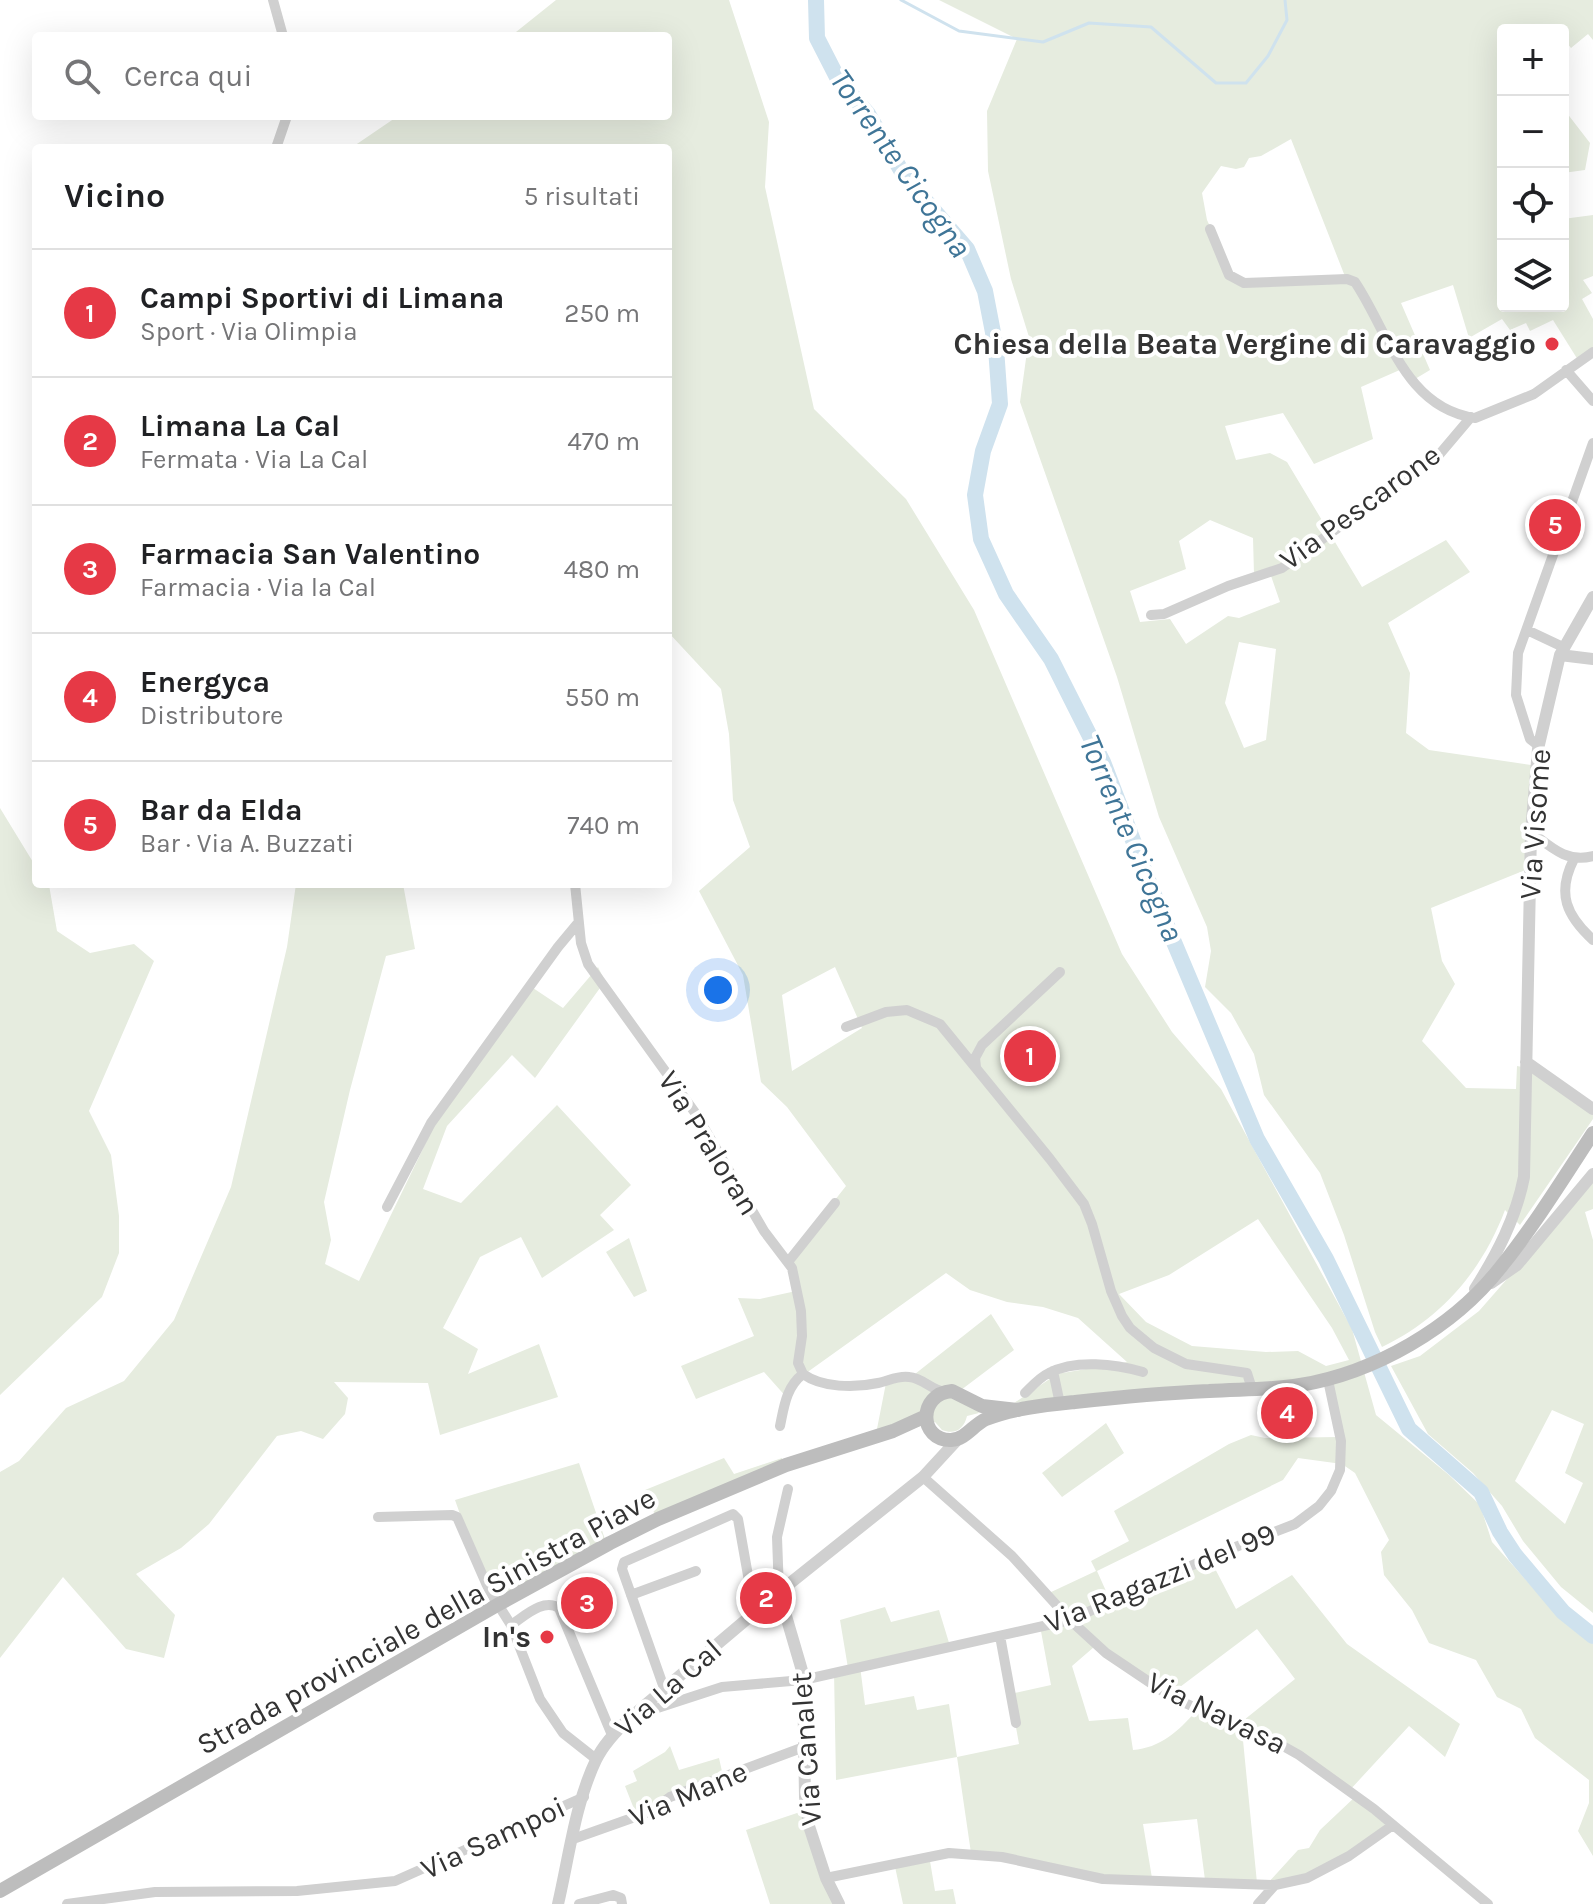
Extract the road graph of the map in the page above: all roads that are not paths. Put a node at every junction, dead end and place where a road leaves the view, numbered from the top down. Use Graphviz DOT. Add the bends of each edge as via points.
graph roads {
  1 [pos="273,0"];
  2 [pos="282,32"];
  3 [pos="286,120"];
  4 [pos="277,144"];
  5 [pos="1210,229"];
  6 [pos="1593,352"];
  7 [pos="1563,372"];
  8 [pos="1593,401"];
  9 [pos="1471,417"];
  10 [pos="1593,443"];
  11 [pos="1593,597"];
  12 [pos="1151,615"];
  13 [pos="1527,630"];
  14 [pos="1562,651"];
  15 [pos="1593,659"];
  16 [pos="1539,746"];
  17 [pos="1531,832"];
  18 [pos="1593,856"];
  19 [pos="1574,859"];
  20 [pos="575,888"];
  21 [pos="578,923"];
  22 [pos="1593,940"];
  23 [pos="1060,972"];
  24 [pos="846,1027"];
  25 [pos="1526,1062"];
  26 [pos="976,1067"];
  27 [pos="1593,1109"];
  28 [pos="1593,1133"];
  29 [pos="1593,1174"];
  30 [pos="835,1203"];
  31 [pos="387,1207"];
  32 [pos="788,1262"];
  33 [pos="1469,1299"];
  34 [pos="1053,1371"];
  35 [pos="1143,1372"];
  36 [pos="803,1374"];
  37 [pos="920,1380"];
  38 [pos="1328,1380"];
  39 [pos="1252,1389"];
  40 [pos="945,1392"];
  41 [pos="1025,1393"];
  42 [pos="970,1402"];
  43 [pos="1060,1404"];
  44 [pos="927,1410"];
  45 [pos="1018,1410"];
  46 [pos="780,1426"];
  47 [pos="972,1427"];
  48 [pos="893,1431"];
  49 [pos="935,1434"];
  50 [pos="958,1439"];
  51 [pos="934,1465"];
  52 [pos="923,1477"];
  53 [pos="788,1489"];
  54 [pos="378,1517"];
  55 [pos="696,1571"];
  56 [pos="779,1592"];
  57 [pos="631,1595"];
  58 [pos="499,1604"];
  59 [pos="759,1609"];
  60 [pos="1070,1620"];
  61 [pos="511,1625"];
  62 [pos="1000,1636"];
  63 [pos="803,1680"];
  64 [pos="664,1688"];
  65 [pos="631,1717"];
  66 [pos="1016,1723"];
  67 [pos="612,1735"];
  68 [pos="804,1747"];
  69 [pos="596,1759"];
  70 [pos="584,1797"];
  71 [pos="1393,1825"];
  72 [pos="573,1839"];
  73 [pos="826,1878"];
  74 [pos="1275,1885"];
  75 [pos="0,1891"];
  76 [pos="297,1891"];
  77 [pos="67,1904"];
  78 [pos="302,1904"];
  79 [pos="558,1904"];
  80 [pos="579,1904"];
  81 [pos="622,1904"];
  82 [pos="839,1904"];
  83 [pos="1258,1904"];
  84 [pos="1488,1904"];
  1 -- 2 [label="street"];
  3 -- 4 [label="street"];
  5 -- 9 [label="street, Via Pescarone" via="1229,275 1244,283 1355,282 1424,395"];
  6 -- 7 [label="street, Via Pescarone"];
  7 -- 8 [label="street"];
  7 -- 9 [label="street, Via Pescarone" via="1528,396"];
  9 -- 12 [label="street, Via Pescarone" via="1438,456 1282,568"];
  10 -- 13 [label="street"];
  11 -- 14 [label="street, Via Visome"];
  13 -- 14 [label="street"];
  13 -- 16 [label="street" via="1518,653 1516,695 1530,739"];
  14 -- 15 [label="street"];
  14 -- 16 [label="street, Via Visome"];
  16 -- 17 [label="street, Via Visome"];
  17 -- 19 [label="street"];
  17 -- 25 [label="street, Via Visome"];
  18 -- 19 [label="street"];
  19 -- 22 [label="street" via="1566,900 1570,916"];
  20 -- 21 [label="street, Via Praloran"];
  21 -- 31 [label="street" via="431,1123"];
  21 -- 32 [label="street, Via Praloran" via="588,964 696,1114 764,1231"];
  23 -- 26 [label="street" via="982,1045"];
  24 -- 26 [label="street" via="907,1010 940,1024"];
  25 -- 27 [label="street"];
  25 -- 33 [label="street, Via Visome" via="1520,1196 1506,1236"];
  26 -- 39 [label="street" via="1084,1204 1111,1291 1130,1328 1186,1364 1247,1373"];
  28 -- 33 [label="main road" via="1498,1271"];
  29 -- 33 [label="street" via="1517,1265"];
  30 -- 32 [label="street"];
  32 -- 36 [label="street, Via Praloran" via="801,1311 798,1363"];
  33 -- 38 [label="main road" via="1405,1348"];
  34 -- 35 [label="street" via="1102,1364"];
  34 -- 41 [label="street"];
  34 -- 43 [label="street"];
  36 -- 37 [label="street" via="848,1386 903,1377"];
  36 -- 46 [label="street, Via Praloran" via="790,1388"];
  37 -- 40 [label="street"];
  37 -- 44 [label="street"];
  38 -- 39 [label="main road"];
  38 -- 60 [label="street, Via Ragazzi del 99" via="1342,1462 1331,1491 1312,1513"];
  39 -- 43 [label="main road"];
  40 -- 42 [label="main road" via="959,1393"];
  40 -- 44 [label="main road"];
  42 -- 45 [label="main road"];
  42 -- 47 [label="main road"];
  43 -- 45 [label="main road"];
  44 -- 48 [label="main road"];
  44 -- 49 [label="main road"];
  45 -- 47 [label="main road"];
  47 -- 50 [label="main road"];
  48 -- 49 [label="main road"];
  48 -- 58 [label="main road, Strada provinciale della Sinistra Piave" via="723,1491 610,1543"];
  49 -- 50 [label="main road"];
  49 -- 51 [label="street" via="939,1455"];
  50 -- 51 [label="street, Via La Cal"];
  51 -- 52 [label="street, Via La Cal"];
  52 -- 56 [label="street, Via La Cal"];
  52 -- 60 [label="street, Via Navasa" via="1012,1556"];
  53 -- 56 [label="street" via="777,1537"];
  54 -- 58 [label="street, Via La Cal" via="457,1517"];
  55 -- 57 [label="street"];
  56 -- 59 [label="street, Via La Cal"];
  56 -- 63 [label="street, Via Canalet"];
  57 -- 59 [label="street" via="624,1562 733,1514"];
  57 -- 64 [label="street"];
  58 -- 61 [label="street, Via La Cal"];
  58 -- 75 [label="main road, Strada provinciale della Sinistra Piave"];
  59 -- 64 [label="street, Via La Cal"];
  60 -- 62 [label="street, Via Ragazzi del 99"];
  60 -- 71 [label="street, Via Navasa" via="1106,1653 1160,1689 1286,1747"];
  61 -- 67 [label="street, Via La Cal" via="536,1608 559,1608"];
  61 -- 69 [label="street, Via La Cal" via="540,1699 563,1733"];
  62 -- 63 [label="street, Via Ragazzi del 99"];
  62 -- 66 [label="street"];
  63 -- 65 [label="street, Via Ragazzi del 99" via="722,1687"];
  63 -- 68 [label="street, Via Canalet"];
  64 -- 65 [label="street, Via La Cal"];
  65 -- 67 [label="street, Via La Cal"];
  67 -- 69 [label="street, Via La Cal"];
  68 -- 72 [label="street, Via Mane"];
  68 -- 73 [label="street, Via Canalet" via="806,1812"];
  69 -- 70 [label="street, Via La Cal"];
  70 -- 72 [label="street, Via La Cal"];
  70 -- 76 [label="street, Via Sampoi" via="405,1879"];
  71 -- 74 [label="street" via="1307,1878"];
  71 -- 84 [label="street, Via Navasa"];
  72 -- 79 [label="street, Via La Cal"];
  73 -- 74 [label="street" via="949,1853 1002,1857 1103,1879"];
  73 -- 82 [label="street, Via Canalet"];
  74 -- 83 [label="street"];
  76 -- 77 [label="street, Via Sampoi" via="155,1892"];
  76 -- 78 [label="street"];
  80 -- 81 [label="street" via="615,1895"];
}
